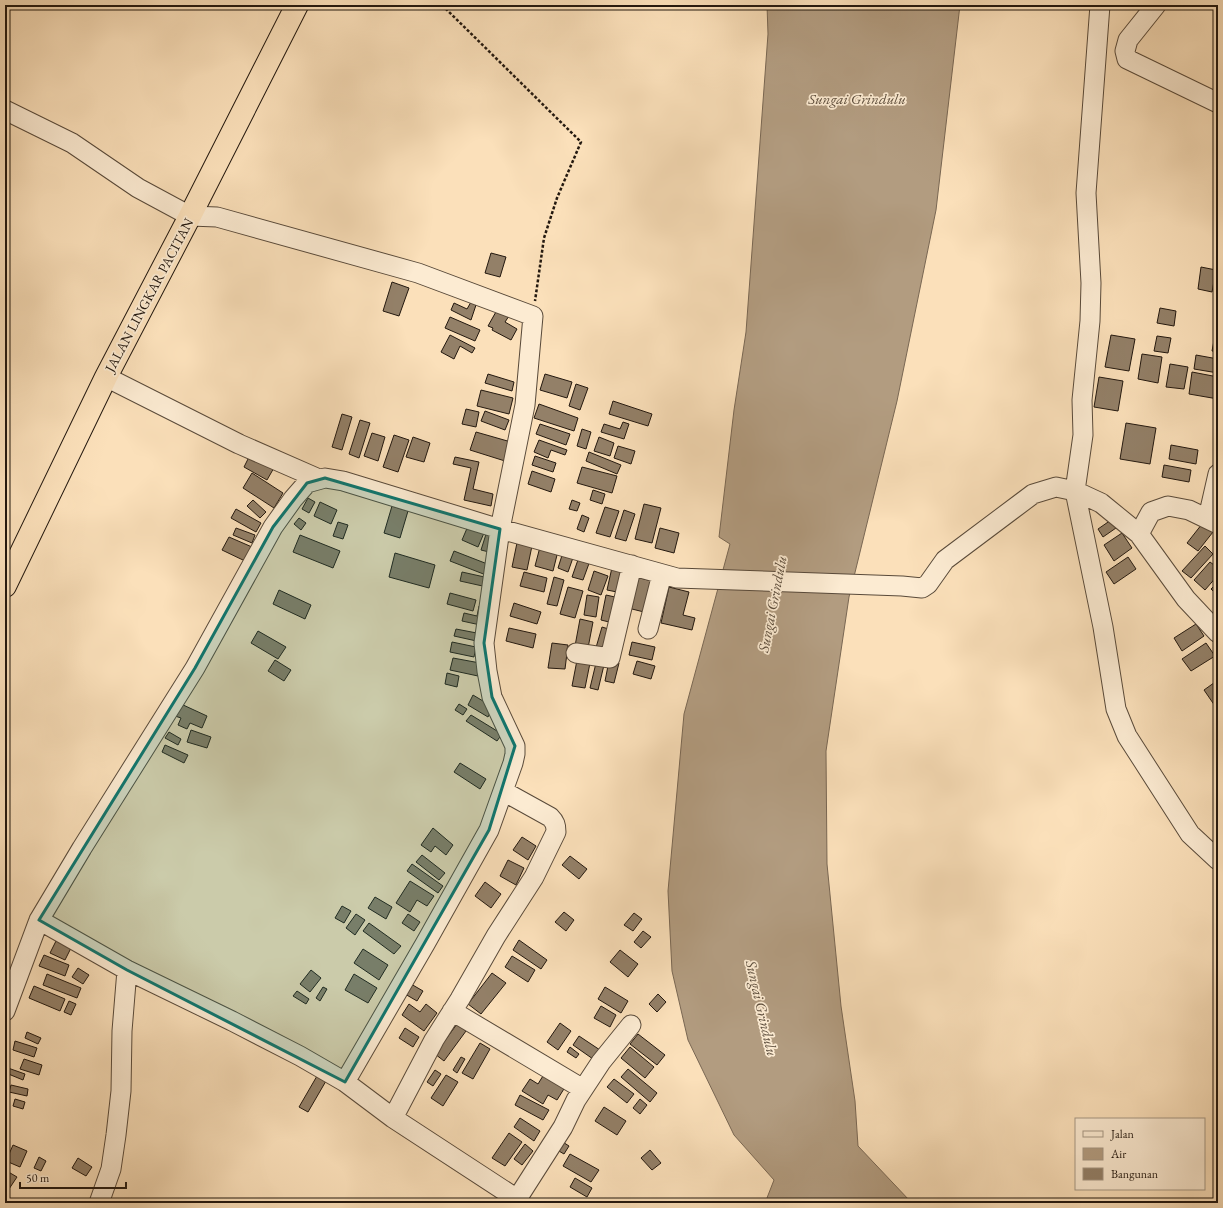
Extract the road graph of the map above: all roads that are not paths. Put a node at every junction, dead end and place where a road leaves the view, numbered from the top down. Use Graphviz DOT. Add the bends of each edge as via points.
graph roads {
  1 [pos="296,5"];
  2 [pos="1100,5"];
  3 [pos="1156,5"];
  4 [pos="1218,103"];
  5 [pos="5,110"];
  6 [pos="190,216"];
  7 [pos="106,376"];
  8 [pos="1218,474"];
  9 [pos="319,479"];
  10 [pos="1075,491"];
  11 [pos="1213,521"];
  12 [pos="500,529"];
  13 [pos="1139,534"];
  14 [pos="632,565"];
  15 [pos="662,574"];
  16 [pos="5,586"];
  17 [pos="648,628"];
  18 [pos="1218,633"];
  19 [pos="576,653"];
  20 [pos="503,791"];
  21 [pos="1218,860"];
  22 [pos="39,920"];
  23 [pos="126,970"];
  24 [pos="5,1011"];
  25 [pos="452,1011"];
  26 [pos="631,1025"];
  27 [pos="345,1082"];
  28 [pos="583,1089"];
  29 [pos="394,1118"];
  30 [pos="516,1201"];
  31 [pos="99,1203"];
  1 -- 6 [label="highway, JALAN LINGKAR PACITAN"];
  2 -- 10 [label="street" via="1086,193 1090,313 1082,400 1083,435"];
  3 -- 4 [label="street" via="1128,40 1125,51 1127,59"];
  5 -- 6 [label="street" via="72,143 138,188"];
  6 -- 7 [label="highway, JALAN LINGKAR PACITAN"];
  6 -- 12 [label="street" via="217,217 418,274 533,316 525,405"];
  7 -- 9 [label="street" via="239,444"];
  7 -- 16 [label="highway, JALAN LINGKAR PACITAN"];
  8 -- 11 [label="street"];
  9 -- 12 [label="street" via="343,481"];
  9 -- 22 [label="street" via="307,483 273,527 195,668"];
  10 -- 13 [label="street" via="1101,503"];
  10 -- 15 [label="street" via="1056,487 1033,494 945,560 928,584 922,588 677,578"];
  10 -- 21 [label="street" via="1103,627 1116,709 1127,736 1190,834"];
  11 -- 13 [label="street" via="1189,510 1168,506 1151,512"];
  12 -- 14 [label="street"];
  12 -- 20 [label="street" via="484,643 492,697 515,746 513,763"];
  13 -- 18 [label="street" via="1186,599"];
  14 -- 15 [label="street"];
  14 -- 19 [label="street" via="610,658"];
  15 -- 17 [label="street"];
  20 -- 25 [label="street" via="550,817 554,821 556,832 534,876"];
  20 -- 27 [label="street" via="489,830"];
  22 -- 23 [label="street"];
  22 -- 24 [label="street"];
  23 -- 27 [label="street" via="232,1021"];
  23 -- 31 [label="street" via="121,1091 116,1135 111,1169"];
  25 -- 28 [label="street"];
  25 -- 29 [label="street" via="434,1040"];
  26 -- 28 [label="street"];
  27 -- 29 [label="street"];
  28 -- 30 [label="street" via="563,1127"];
  29 -- 30 [label="street"];
}
